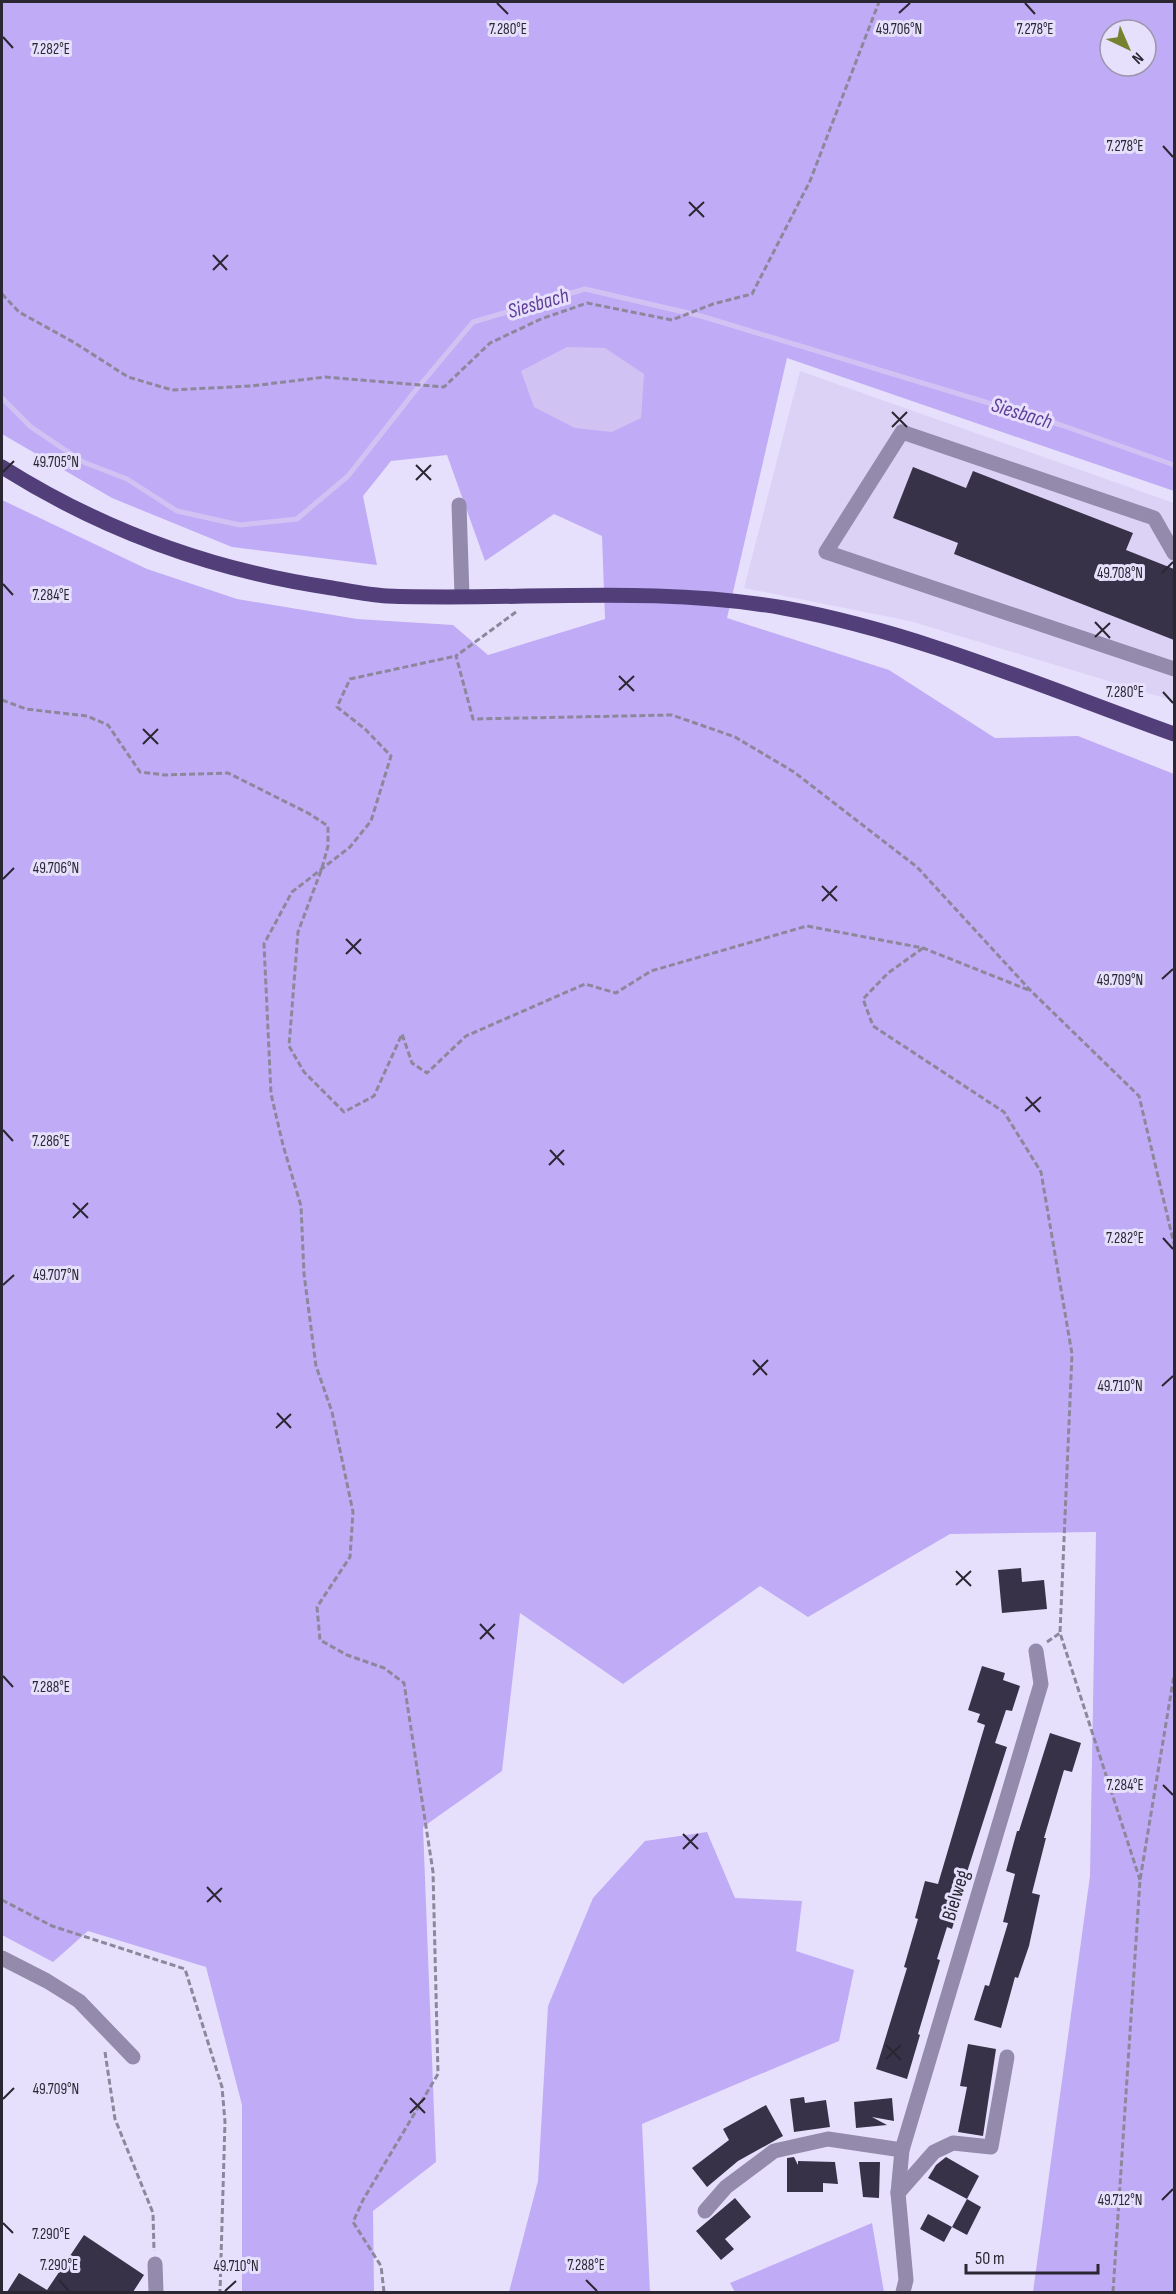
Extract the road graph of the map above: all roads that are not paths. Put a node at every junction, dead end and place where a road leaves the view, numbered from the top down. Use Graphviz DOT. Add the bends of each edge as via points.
graph roads {
  1 [pos="2,467"];
  2 [pos="459,505"];
  3 [pos="1174,553"];
  4 [pos="462,596"];
  5 [pos="1174,669"];
  6 [pos="1174,734"];
  7 [pos="1036,1651"];
  8 [pos="2,1958"];
  9 [pos="134,2057"];
  10 [pos="1007,2057"];
  11 [pos="902,2150"];
  12 [pos="898,2193"];
  13 [pos="705,2211"];
  14 [pos="155,2264"];
  15 [pos="156,2292"];
  16 [pos="903,2292"];
  1 -- 4 [label="main road" via="39,490 117,527 249,573 384,596"];
  2 -- 4 [label="street"];
  3 -- 5 [label="street" via="1154,518 902,432 826,552"];
  4 -- 6 [label="main road" via="715,599 784,608 871,627"];
  7 -- 11 [label="street, Bielweg" via="1041,1684"];
  8 -- 9 [label="street" via="79,2001"];
  10 -- 12 [label="street" via="991,2147 953,2143 934,2152"];
  11 -- 12 [label="street, Bielweg"];
  11 -- 13 [label="street" via="828,2139 774,2151 726,2187"];
  12 -- 16 [label="street, Bielweg" via="906,2280"];
  14 -- 15 [label="street"];
}
